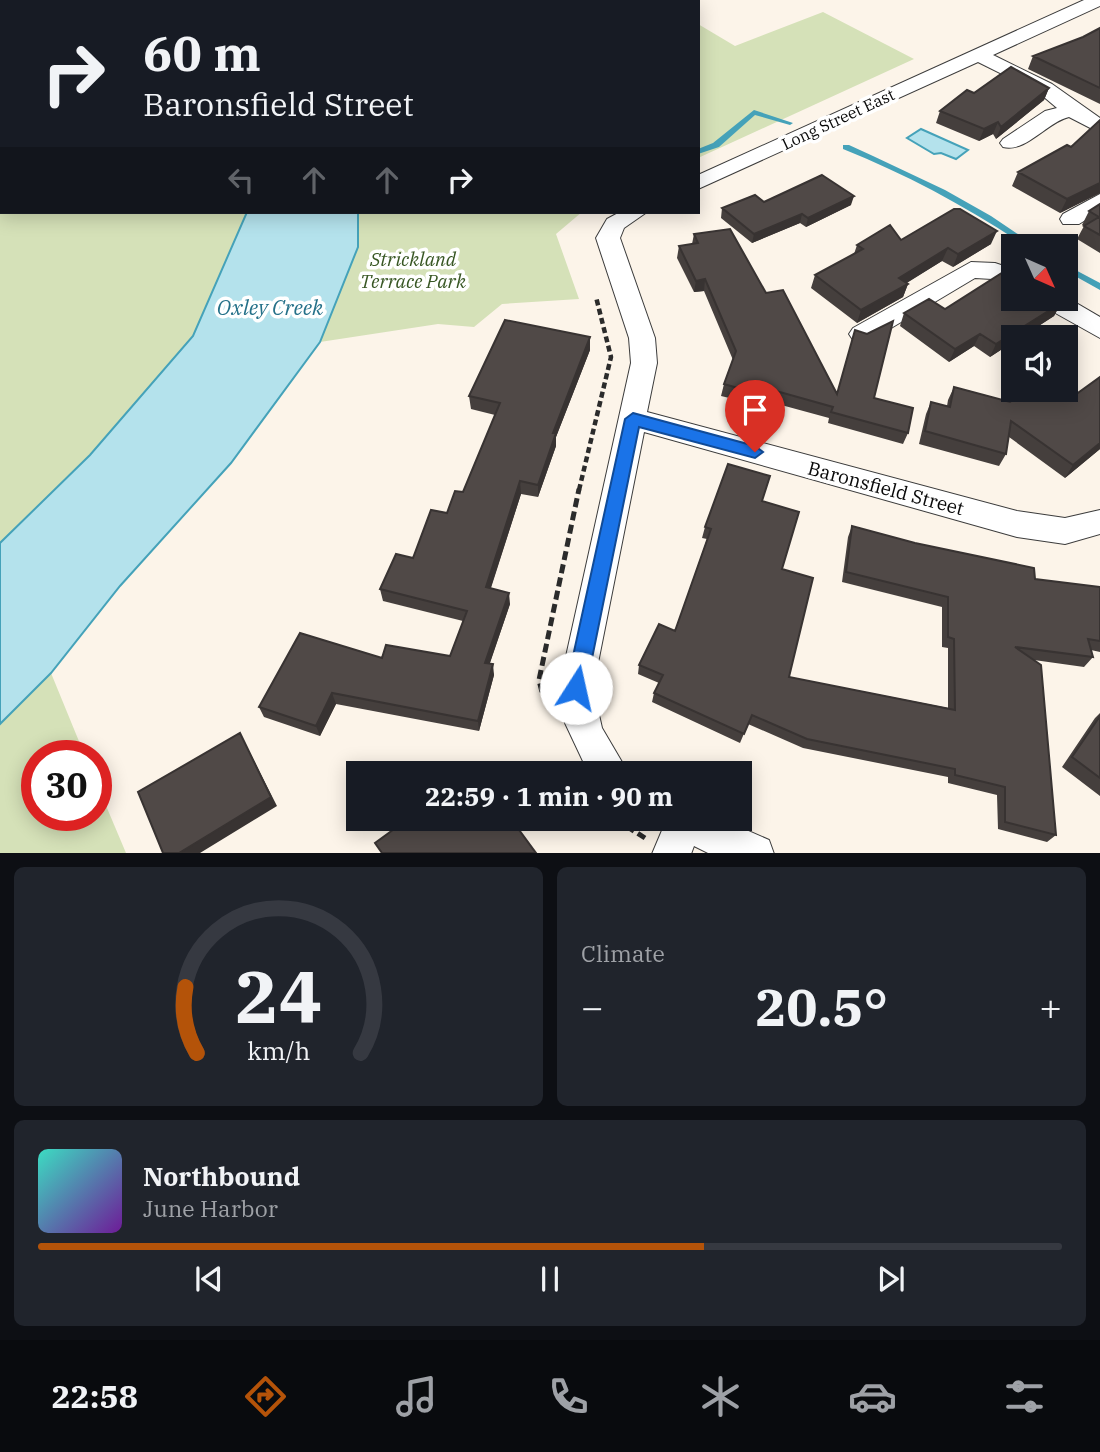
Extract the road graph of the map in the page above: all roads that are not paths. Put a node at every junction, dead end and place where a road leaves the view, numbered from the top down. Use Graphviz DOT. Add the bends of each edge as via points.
graph roads {
  1 [pos="1098,0"];
  2 [pos="978,55"];
  3 [pos="1072,110"];
  4 [pos="1100,127"];
  5 [pos="1010,143"];
  6 [pos="700,182"];
  7 [pos="1100,201"];
  8 [pos="632,214"];
  9 [pos="1071,219"];
  10 [pos="1001,273"];
  11 [pos="1072,312"];
  12 [pos="1100,329"];
  13 [pos="863,334"];
  14 [pos="633,419"];
  15 [pos="1100,522"];
  16 [pos="602,761"];
  17 [pos="678,832"];
  18 [pos="755,853"];
  1 -- 2 [label="street, Long Street East"];
  2 -- 3 [label="street" via="1045,88"];
  2 -- 6 [label="street, Long Street East"];
  3 -- 4 [label="street"];
  3 -- 5 [label="street" via="1052,115"];
  7 -- 9 [label="street"];
  8 -- 14 [label="street" via="615,224 608,238 644,350"];
  10 -- 13 [label="street" via="971,270"];
  11 -- 12 [label="street"];
  14 -- 15 [label="street, Baronsfield Street" via="1017,524 1065,531"];
  14 -- 16 [label="street" via="576,688 578,714"];
  17 -- 18 [label="street"];
}
